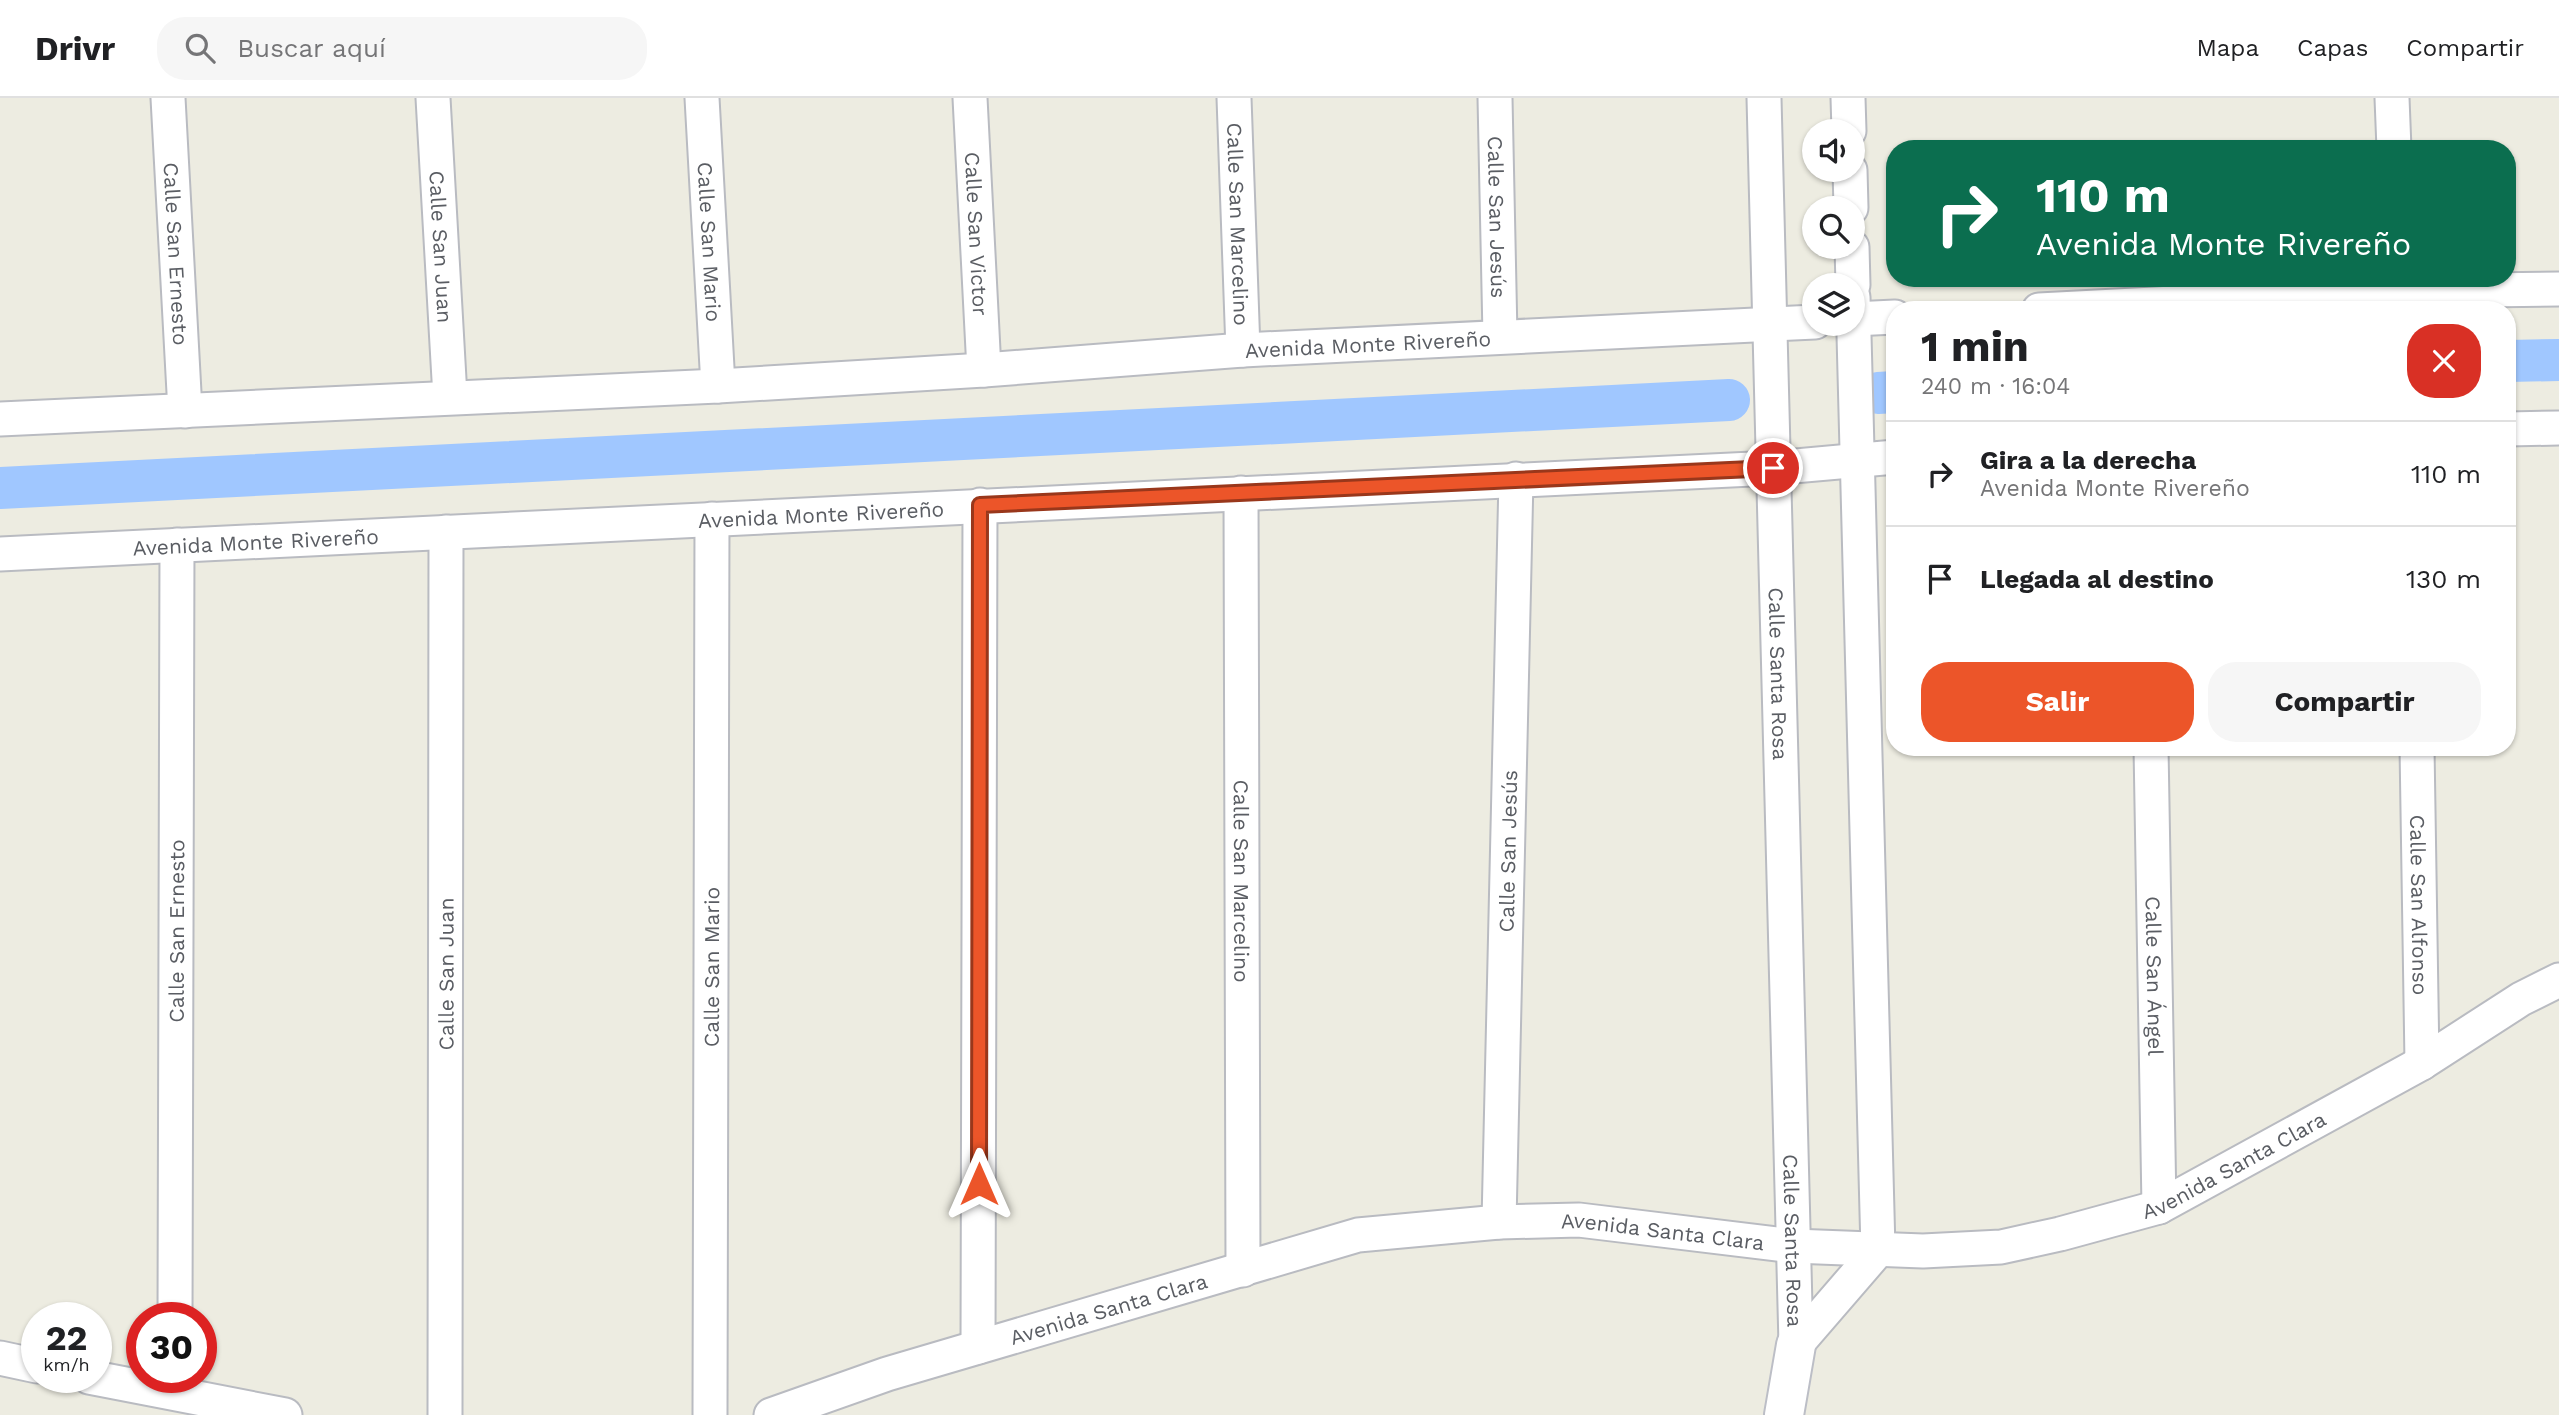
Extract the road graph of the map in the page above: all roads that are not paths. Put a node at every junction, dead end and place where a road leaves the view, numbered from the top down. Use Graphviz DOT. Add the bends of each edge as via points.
graph roads {
  1 [pos="168,98"];
  2 [pos="433,98"];
  3 [pos="702,98"];
  4 [pos="970,98"];
  5 [pos="1234,98"];
  6 [pos="1495,98"];
  7 [pos="1764,98"];
  8 [pos="1848,98"];
  9 [pos="2392,98"];
  10 [pos="1849,119"];
  11 [pos="2394,140"];
  12 [pos="2371,287"];
  13 [pos="2480,287"];
  14 [pos="2559,289"];
  15 [pos="2169,301"];
  16 [pos="1886,317"];
  17 [pos="1865,318"];
  18 [pos="1802,323"];
  19 [pos="1769,324"];
  20 [pos="1500,336"];
  21 [pos="1854,336"];
  22 [pos="1243,350"];
  23 [pos="984,370"];
  24 [pos="719,386"];
  25 [pos="450,397"];
  26 [pos="185,411"];
  27 [pos="0,419"];
  28 [pos="2559,428"];
  29 [pos="2516,429"];
  30 [pos="1886,457"];
  31 [pos="1857,459"];
  32 [pos="1773,468"];
  33 [pos="1516,479"];
  34 [pos="1241,493"];
  35 [pos="980,505"];
  36 [pos="712,519"];
  37 [pos="446,532"];
  38 [pos="177,545"];
  39 [pos="0,554"];
  40 [pos="2151,756"];
  41 [pos="2417,756"];
  42 [pos="2559,980"];
  43 [pos="2423,1063"];
  44 [pos="2160,1207"];
  45 [pos="1499,1222"];
  46 [pos="1793,1247"];
  47 [pos="1878,1250"];
  48 [pos="1243,1270"];
  49 [pos="175,1302"];
  50 [pos="1796,1345"];
  51 [pos="978,1347"];
  52 [pos="0,1358"];
  53 [pos="21,1363"];
  54 [pos="202,1393"];
  55 [pos="776,1414"];
  56 [pos="285,1415"];
  57 [pos="445,1415"];
  58 [pos="710,1415"];
  59 [pos="1784,1415"];
  1 -- 26 [label="street, Calle San Ernesto"];
  2 -- 25 [label="street, Calle San Juan"];
  3 -- 24 [label="street, Calle San Mario"];
  4 -- 23 [label="street, Calle San Victor"];
  5 -- 22 [label="street, Calle San Marcelino"];
  6 -- 20 [label="street, Calle San Jesús"];
  7 -- 19 [label="street, Calle Santa Rosa"];
  8 -- 10 [label="street"];
  9 -- 11 [label="street"];
  12 -- 15 [label="street"];
  13 -- 14 [label="street"];
  16 -- 17 [label="street"];
  18 -- 19 [label="street, Avenida Monte Rivereño"];
  19 -- 20 [label="street, Avenida Monte Rivereño"];
  19 -- 32 [label="street, Calle Santa Rosa"];
  20 -- 22 [label="street, Avenida Monte Rivereño"];
  21 -- 31 [label="street"];
  22 -- 23 [label="street, Avenida Monte Rivereño"];
  23 -- 24 [label="street, Avenida Monte Rivereño"];
  24 -- 25 [label="street, Avenida Monte Rivereño"];
  25 -- 26 [label="street, Avenida Monte Rivereño"];
  26 -- 27 [label="street, Avenida Monte Rivereño"];
  28 -- 29 [label="street"];
  30 -- 31 [label="street, Avenida Monte Rivereño"];
  31 -- 32 [label="street, Avenida Monte Rivereño"];
  31 -- 47 [label="street"];
  32 -- 33 [label="street, Avenida Monte Rivereño"];
  32 -- 46 [label="street, Calle Santa Rosa"];
  33 -- 34 [label="street, Avenida Monte Rivereño"];
  33 -- 45 [label="street, Calle San Jesús"];
  34 -- 35 [label="street, Avenida Monte Rivereño"];
  34 -- 48 [label="street, Calle San Marcelino"];
  35 -- 36 [label="street, Avenida Monte Rivereño"];
  35 -- 51 [label="street"];
  36 -- 37 [label="street, Avenida Monte Rivereño"];
  36 -- 58 [label="street, Calle San Mario"];
  37 -- 38 [label="street, Avenida Monte Rivereño"];
  37 -- 57 [label="street, Calle San Juan"];
  38 -- 39 [label="street, Avenida Monte Rivereño"];
  38 -- 49 [label="street, Calle San Ernesto"];
  40 -- 44 [label="street, Calle San Ángel"];
  41 -- 43 [label="street, Calle San Alfonso"];
  42 -- 43 [label="street, Avenida Santa Clara" via="2521,999"];
  43 -- 44 [label="street, Avenida Santa Clara"];
  44 -- 47 [label="street, Avenida Santa Clara" via="2000,1247"];
  45 -- 46 [label="street, Avenida Santa Clara" via="1579,1220"];
  45 -- 48 [label="street, Avenida Santa Clara" via="1358,1235"];
  46 -- 47 [label="street, Avenida Santa Clara"];
  46 -- 50 [label="street, Calle Santa Rosa"];
  47 -- 50 [label="street, Calle Santa Rosa"];
  48 -- 51 [label="street, Avenida Santa Clara"];
  50 -- 59 [label="main road"];
  51 -- 55 [label="street, Avenida Santa Clara"];
  52 -- 53 [label="street"];
  54 -- 56 [label="street"];
}
